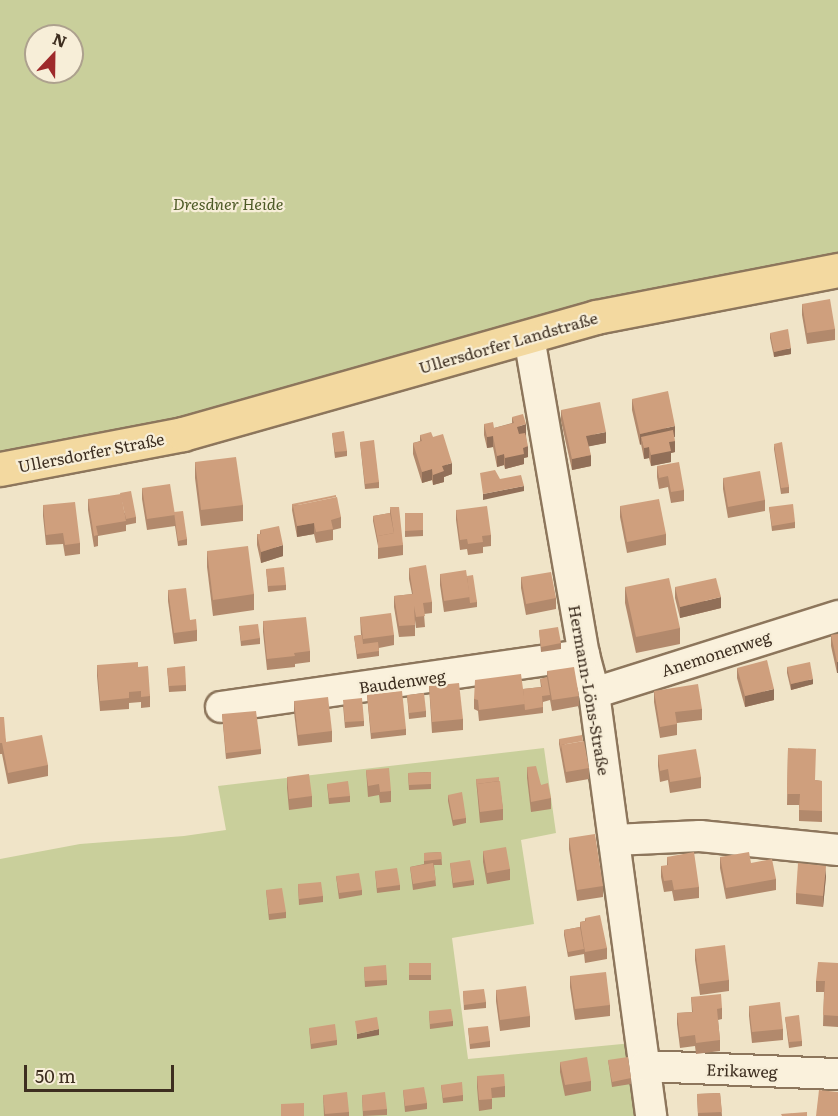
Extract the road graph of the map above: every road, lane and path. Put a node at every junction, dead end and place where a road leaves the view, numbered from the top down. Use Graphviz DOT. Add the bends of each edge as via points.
graph roads {
  1 [pos="838,270"];
  2 [pos="529,337"];
  3 [pos="183,434"];
  4 [pos="0,468"];
  5 [pos="838,616"];
  6 [pos="584,655"];
  7 [pos="594,693"];
  8 [pos="221,707"];
  9 [pos="614,840"];
  10 [pos="838,850"];
  11 [pos="645,1066"];
  12 [pos="838,1074"];
  13 [pos="651,1116"];
  1 -- 2 [label="main road, Ullersdorfer Landstraße" via="596,317"];
  2 -- 3 [label="main road, Ullersdorfer Landstraße"];
  2 -- 6 [label="street, Hermann-Löns-Straße"];
  3 -- 4 [label="main road, Ullersdorfer Straße"];
  5 -- 7 [label="street, Anemonenweg"];
  6 -- 7 [label="street, Hermann-Löns-Straße"];
  6 -- 8 [label="street, Baudenweg"];
  7 -- 9 [label="street, Hermann-Löns-Straße"];
  9 -- 10 [label="street" via="700,836"];
  9 -- 11 [label="street, Hermann-Löns-Straße"];
  11 -- 12 [label="street, Erikaweg"];
  11 -- 13 [label="street, Hermann-Löns-Straße"];
}
